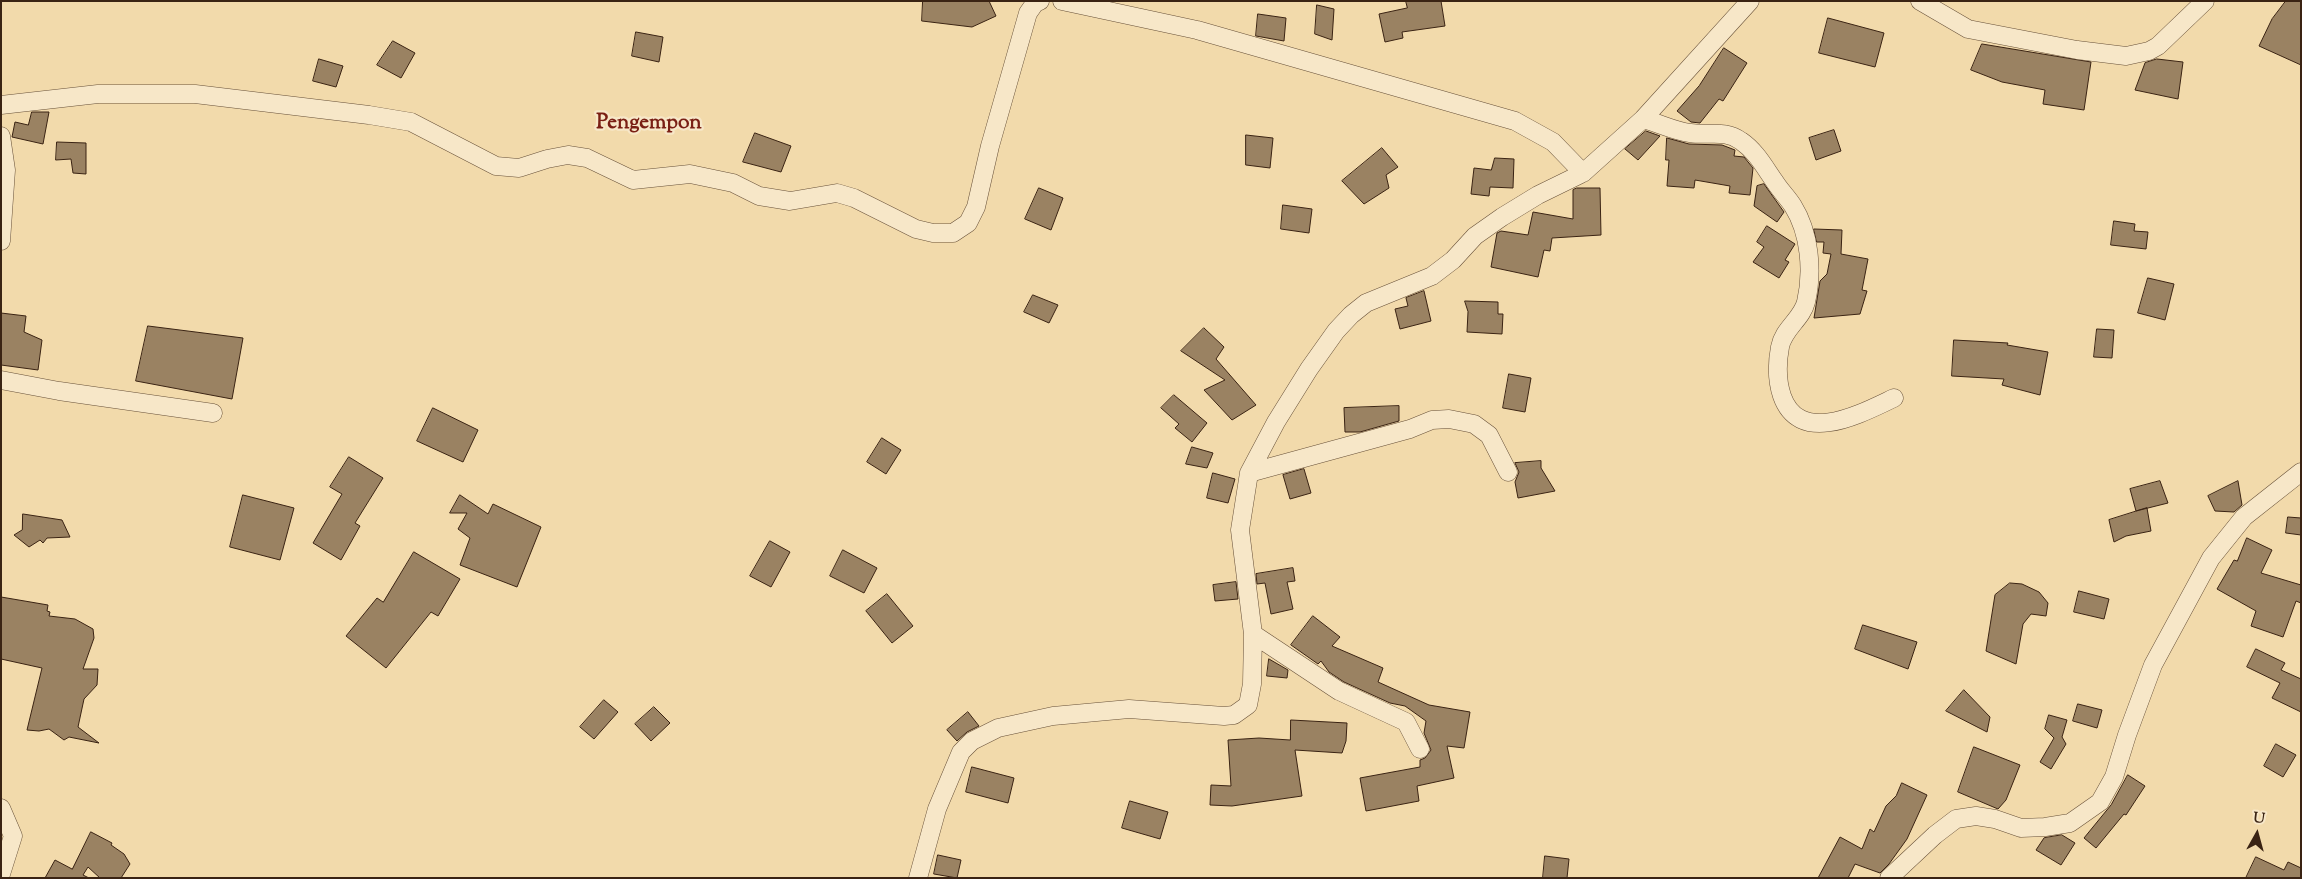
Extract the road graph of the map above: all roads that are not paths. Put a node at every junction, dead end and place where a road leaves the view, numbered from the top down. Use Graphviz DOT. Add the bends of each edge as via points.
graph roads {
  1 [pos="1040,1"];
  2 [pos="1062,1"];
  3 [pos="1750,1"];
  4 [pos="1920,1"];
  5 [pos="2205,1"];
  6 [pos="1,105"];
  7 [pos="1643,119"];
  8 [pos="1,136"];
  9 [pos="1583,173"];
  10 [pos="1,241"];
  11 [pos="1,380"];
  12 [pos="1894,398"];
  13 [pos="213,413"];
  14 [pos="1508,472"];
  15 [pos="2301,472"];
  16 [pos="1249,474"];
  17 [pos="1253,634"];
  18 [pos="1420,749"];
  19 [pos="1,808"];
  20 [pos="1,874"];
  21 [pos="918,878"];
  22 [pos="1889,878"];
  1 -- 6 [label="street" via="1028,13 976,207 968,223 953,233 916,229 838,193 790,200 760,196 733,183 690,174 633,180 587,158 568,155 519,168 496,166 411,122 369,115 195,94 98,94"];
  2 -- 9 [label="street" via="1198,30 1515,121 1553,142"];
  3 -- 7 [label="street"];
  4 -- 5 [label="street" via="1968,29 2126,56 2158,46"];
  7 -- 9 [label="street"];
  7 -- 12 [label="street" via="1692,134 1728,133 1742,141 1760,159 1794,206 1806,233 1808,285 1802,314 1791,325 1780,345 1780,390 1786,406 1797,417 1810,422 1829,423 1855,416"];
  8 -- 10 [label="street" via="6,170"];
  9 -- 16 [label="street" via="1502,217 1475,236 1453,260 1432,276 1366,303 1350,315 1309,369"];
  11 -- 13 [label="street"];
  14 -- 16 [label="street" via="1489,435 1474,424 1449,419 1432,420"];
  15 -- 22 [label="street" via="2244,517 2211,558 2153,665 2114,777 2100,802 2070,823 2045,827 2021,828 1979,816 1956,819 1935,834"];
  16 -- 17 [label="street" via="1240,530"];
  17 -- 18 [label="street" via="1339,691 1406,722"];
  17 -- 21 [label="street" via="1252,684 1248,705 1234,715 1129,709 1053,716 998,728 972,741 961,752 938,809"];
  19 -- 20 [label="street" via="13,836"];
}
